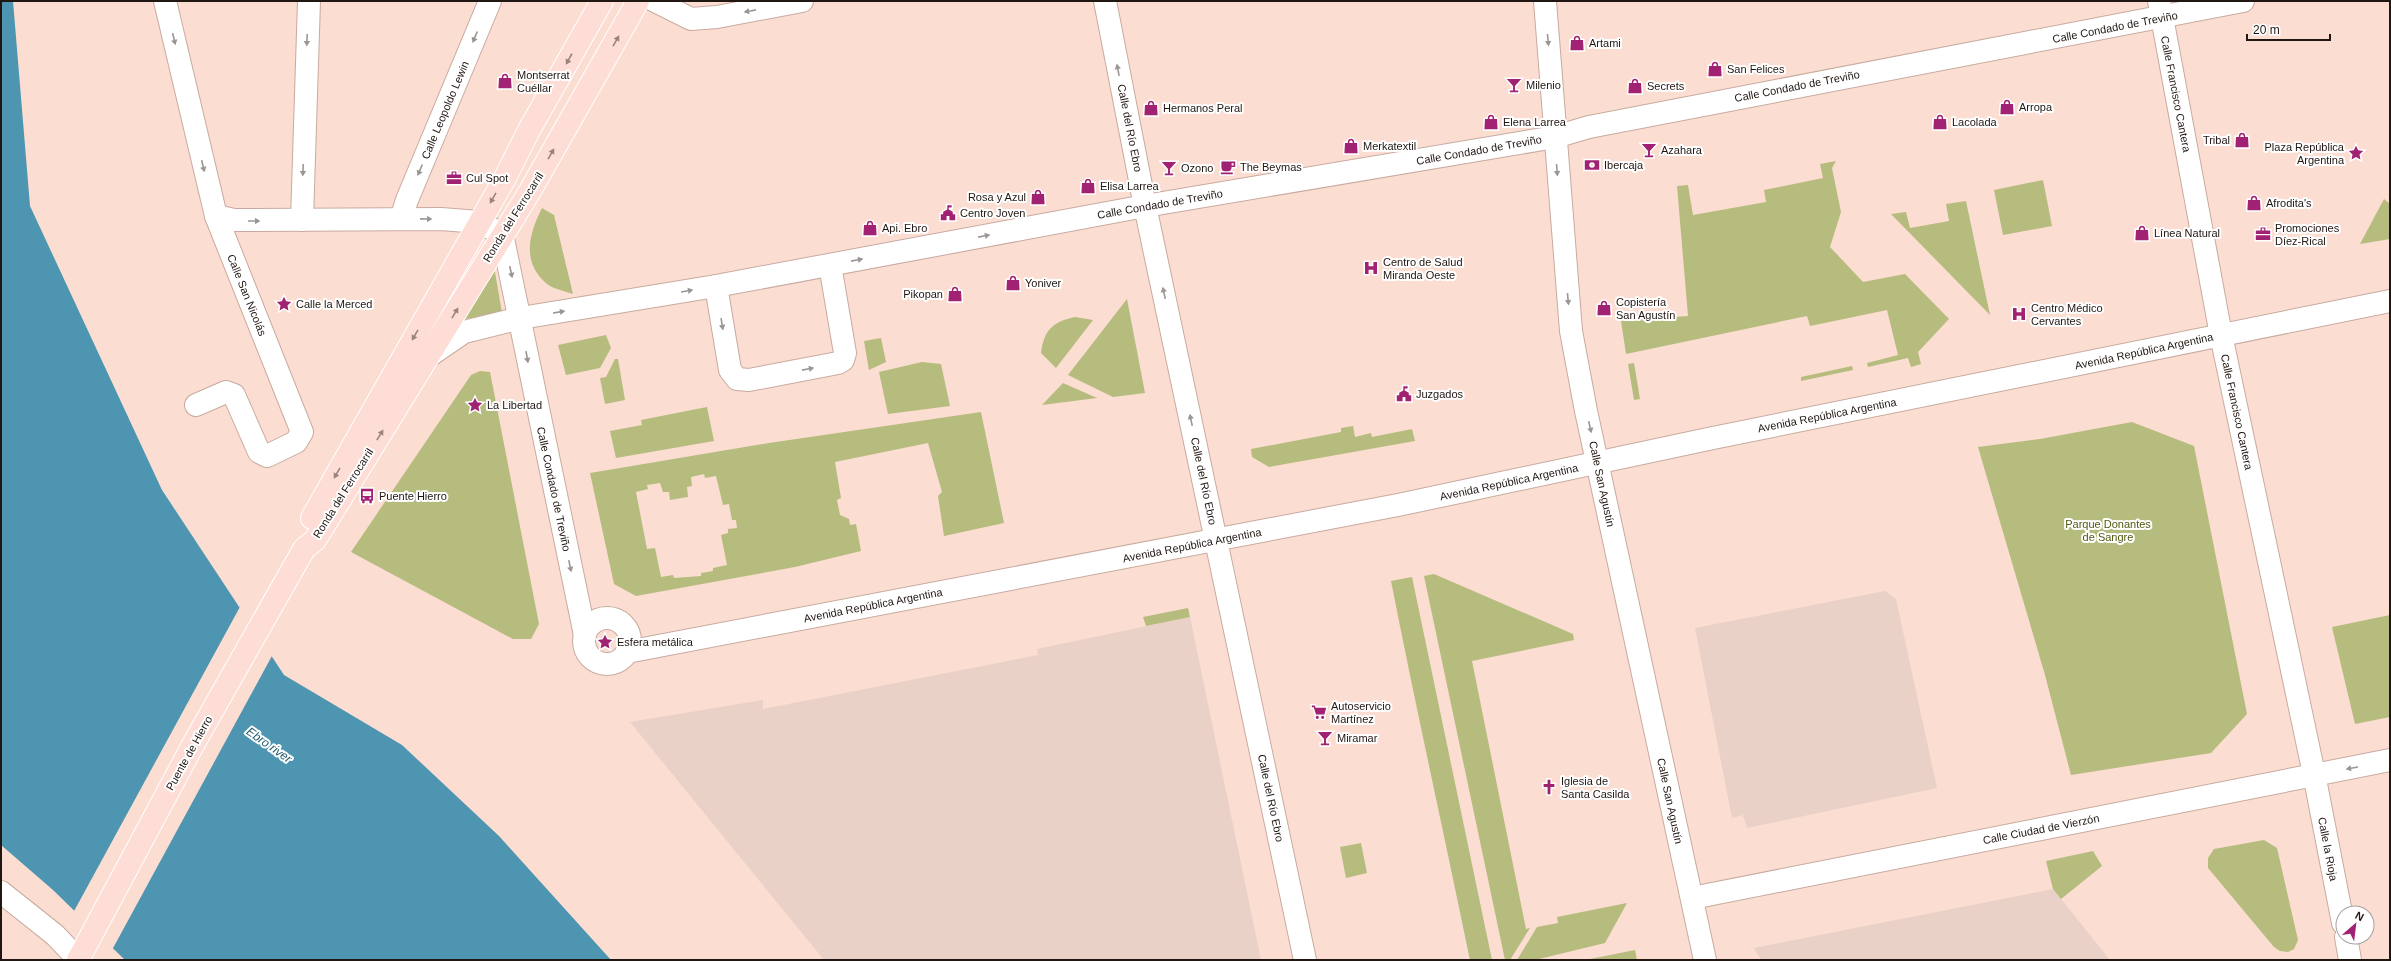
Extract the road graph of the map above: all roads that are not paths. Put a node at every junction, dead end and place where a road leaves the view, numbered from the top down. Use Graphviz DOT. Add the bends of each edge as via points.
graph roads {
  1 [pos="165,1"];
  2 [pos="309,1"];
  3 [pos="490,1"];
  4 [pos="602,1"];
  5 [pos="638,1"];
  6 [pos="655,1"];
  7 [pos="802,1"];
  8 [pos="1105,1"];
  9 [pos="1544,1"];
  10 [pos="2243,1"];
  11 [pos="2160,10"];
  12 [pos="1555,137"];
  13 [pos="1145,206"];
  14 [pos="216,216"];
  15 [pos="402,219"];
  16 [pos="302,220"];
  17 [pos="479,222"];
  18 [pos="502,234"];
  19 [pos="830,265"];
  20 [pos="716,286"];
  21 [pos="2390,301"];
  22 [pos="521,318"];
  23 [pos="2221,335"];
  24 [pos="429,356"];
  25 [pos="196,405"];
  26 [pos="1598,463"];
  27 [pos="1217,540"];
  28 [pos="304,548"];
  29 [pos="585,635"];
  30 [pos="627,652"];
  31 [pos="2390,760"];
  32 [pos="2314,774"];
  33 [pos="1,892"];
  34 [pos="1692,898"];
  35 [pos="2339,905"];
  36 [pos="2347,945"];
  37 [pos="78,960"];
  38 [pos="1305,960"];
  39 [pos="1705,960"];
  40 [pos="2350,960"];
  1 -- 14 [label="street, Calle San Nicolás, one-way"];
  2 -- 16 [label="street, one-way"];
  3 -- 15 [label="street, Calle Leopoldo Lewin, one-way" via="407,200"];
  4 -- 17 [label="main road, Ronda del Ferrocarril, one-way"];
  18 -- 5 [label="main road, Ronda del Ferrocarril, one-way" via="530,191"];
  7 -- 6 [label="street, one-way" via="717,17 691,19"];
  13 -- 8 [label="street, Calle del Río Ebro, one-way"];
  9 -- 12 [label="street, Calle San Agustín, one-way"];
  10 -- 11 [label="street, Calle Condado de Treviño"];
  11 -- 12 [label="street, Calle Condado de Treviño" via="1846,77 1589,127"];
  11 -- 23 [label="street, Calle Francisco Cantera"];
  12 -- 13 [label="street, Calle Condado de Treviño"];
  12 -- 26 [label="street, Calle San Agustín, one-way" via="1571,331"];
  19 -- 13 [label="street, Calle Condado de Treviño, one-way"];
  27 -- 13 [label="street, Calle del Río Ebro, one-way"];
  14 -- 16 [label="street, one-way" via="234,220"];
  14 -- 25 [label="street, Calle San Nicolás" via="302,432 296,442 263,456 234,395 226,392"];
  15 -- 16 [label="street"];
  15 -- 17 [label="street, one-way"];
  17 -- 18 [label="street"];
  17 -- 28 [label="main road, Ronda del Ferrocarril, one-way" via="303,533"];
  18 -- 22 [label="street, Calle Condado de Treviño, one-way"];
  24 -- 18 [label="main road, Ronda del Ferrocarril, one-way"];
  19 -- 20 [label="street, Calle Condado de Treviño"];
  20 -- 19 [label="street, one-way" via="730,370 737,378 744,380 764,377 844,360 845,353"];
  22 -- 20 [label="street, Calle Condado de Treviño, one-way"];
  21 -- 23 [label="street, Avenida República Argentina"];
  22 -- 24 [label="street, Calle Condado de Treviño" via="464,332"];
  22 -- 29 [label="street, Calle Condado de Treviño, one-way" via="527,358"];
  23 -- 26 [label="street, Avenida República Argentina"];
  23 -- 32 [label="street, Calle Francisco Cantera"];
  28 -- 24 [label="main road, Ronda del Ferrocarril, one-way" via="315,540"];
  26 -- 27 [label="street, Avenida República Argentina"];
  26 -- 34 [label="street, Calle San Agustín"];
  27 -- 30 [label="street, Avenida República Argentina"];
  27 -- 38 [label="street, Calle del Río Ebro"];
  28 -- 37 [label="main road, Puente de Hierro, bridge" via="194,743"];
  29 -- 30 [label="street" via="585,649 598,662 611,664"];
  29 -- 30 [label="street" via="593,623 615,620 627,630"];
  31 -- 32 [label="street, Calle Ciudad de Vierzón, one-way"];
  32 -- 34 [label="street, Calle Ciudad de Vierzón"];
  32 -- 35 [label="street, Calle la Rioja"];
  33 -- 37 [label="street" via="55,935"];
  34 -- 39 [label="street, Calle San Agustín"];
  36 -- 40 [label="street"];
}
